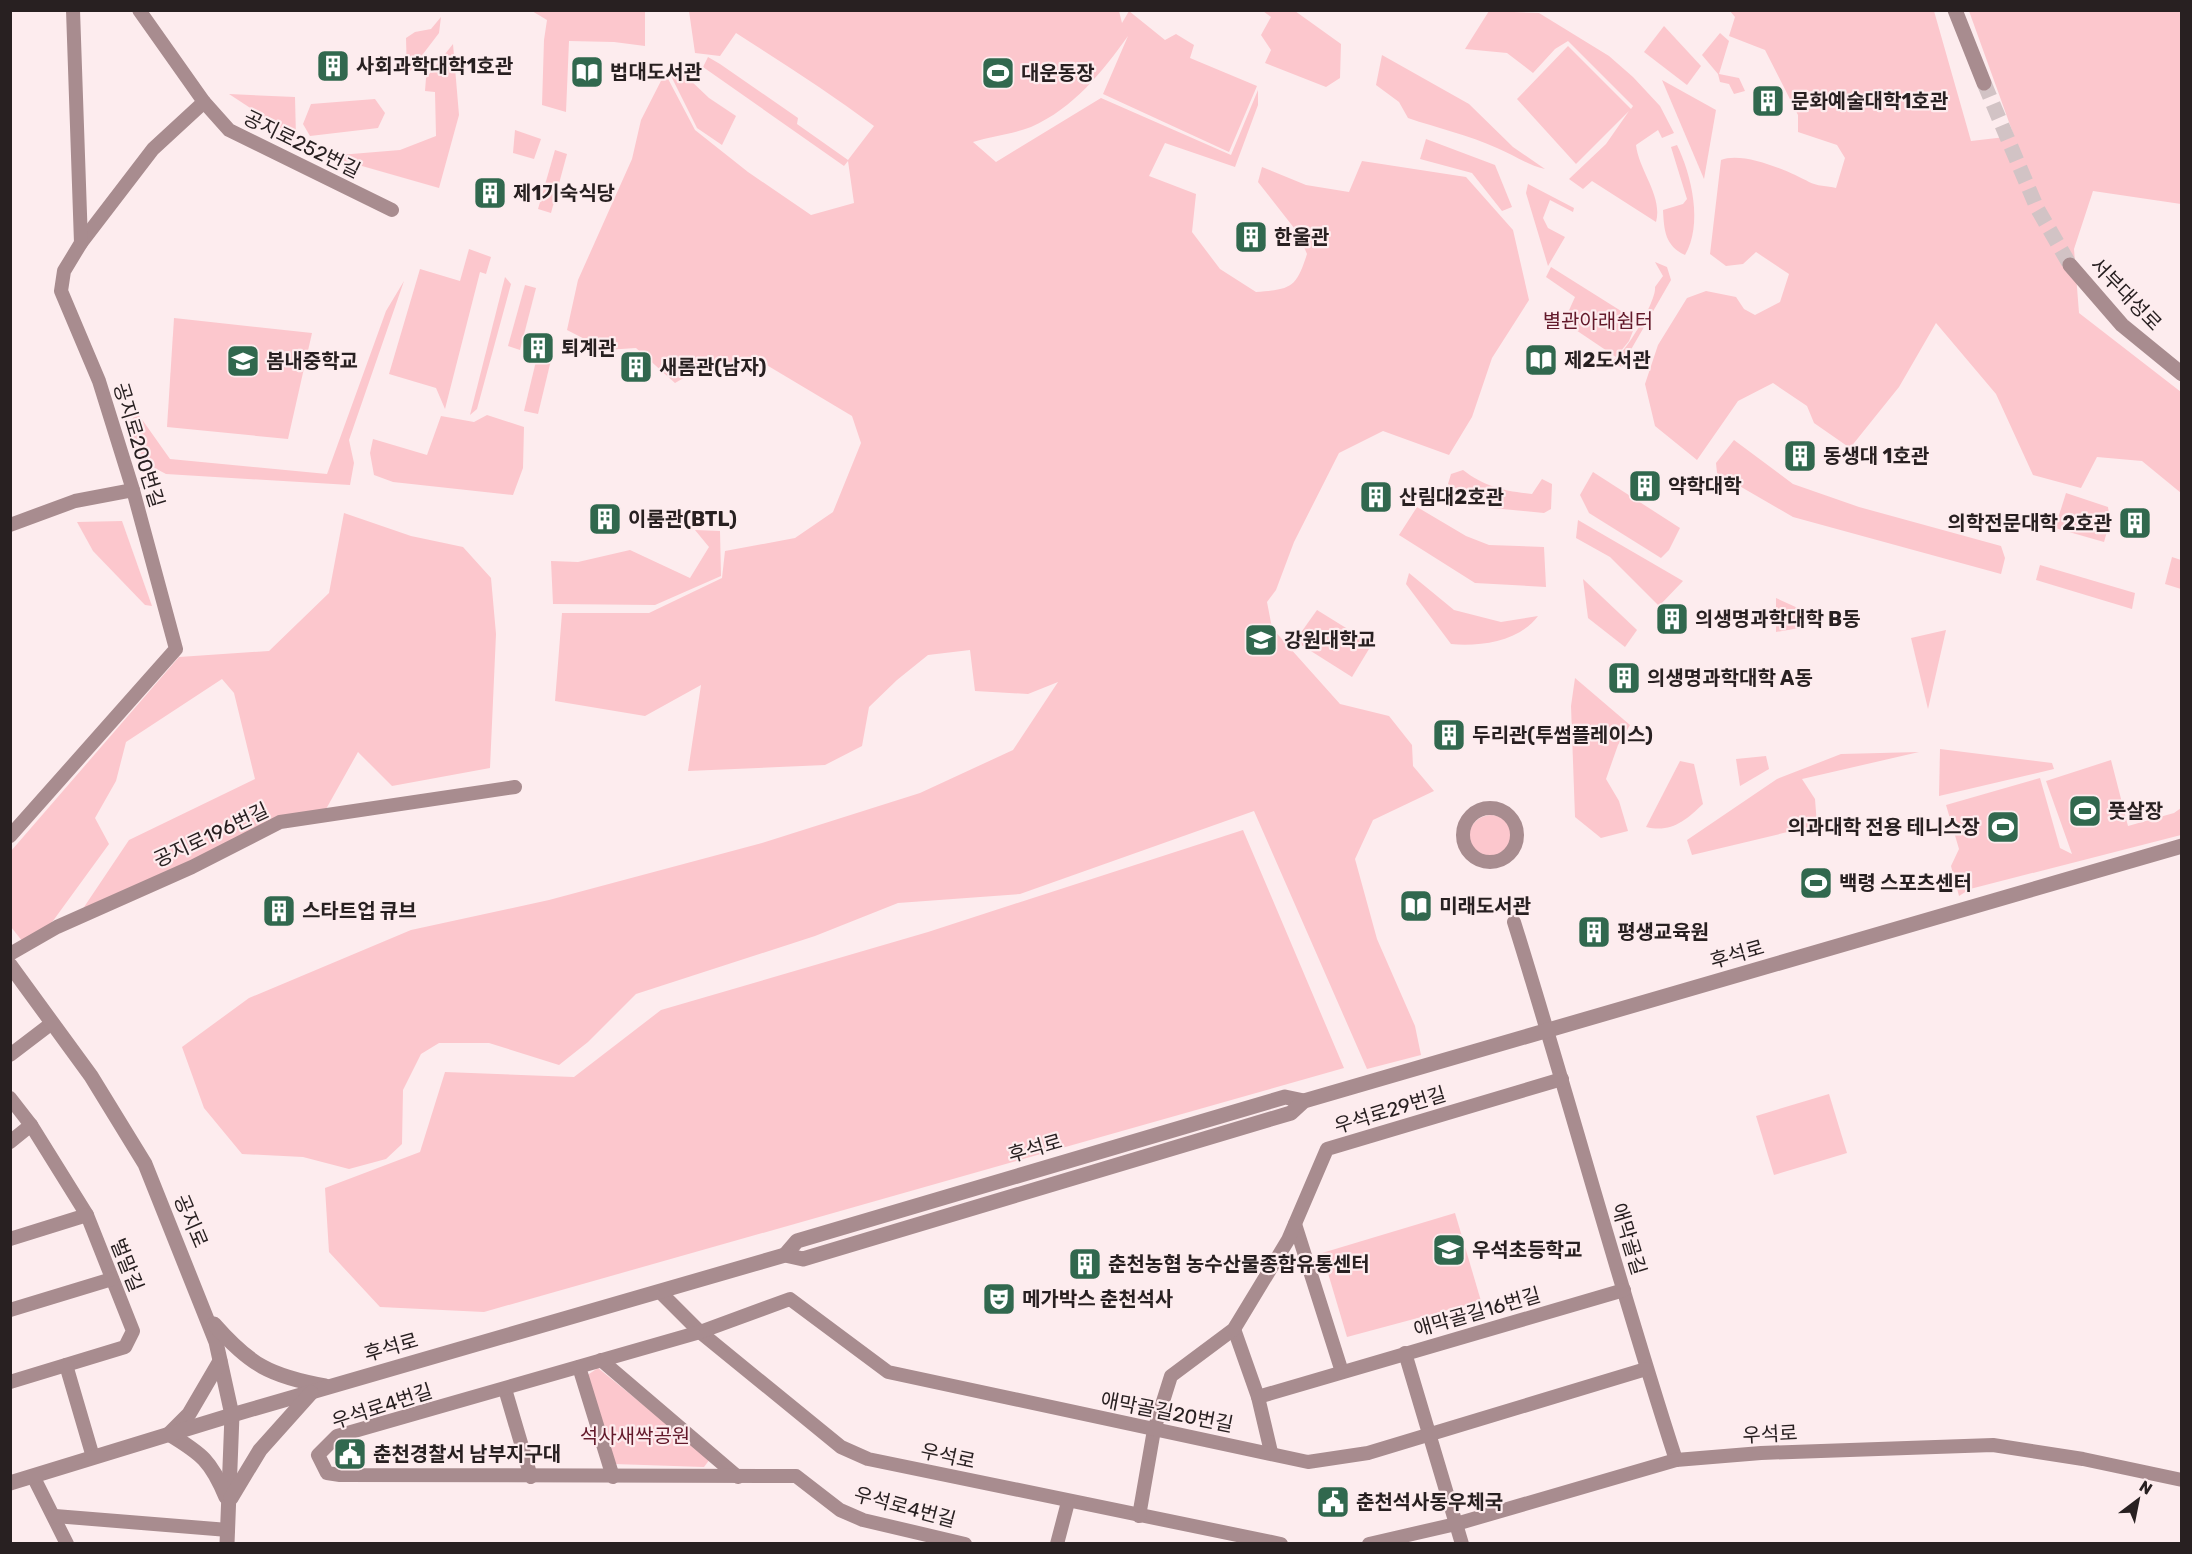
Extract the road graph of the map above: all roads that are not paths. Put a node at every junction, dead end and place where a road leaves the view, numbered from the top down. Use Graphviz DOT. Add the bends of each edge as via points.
graph roads {
  1 [pos="73,10"];
  2 [pos="139,10"];
  3 [pos="1955,10"];
  4 [pos="1984,83"];
  5 [pos="204,102"];
  6 [pos="392,210"];
  7 [pos="81,243"];
  8 [pos="2070,265"];
  9 [pos="2181,374"];
  10 [pos="133,490"];
  11 [pos="10,525"];
  12 [pos="515,787"];
  13 [pos="10,836"];
  14 [pos="2181,846"];
  15 [pos="1514,922"];
  16 [pos="10,954"];
  17 [pos="10,965"];
  18 [pos="52,1023"];
  19 [pos="1548,1029"];
  20 [pos="10,1055"];
  21 [pos="1562,1078"];
  22 [pos="10,1098"];
  23 [pos="31,1125"];
  24 [pos="10,1142"];
  25 [pos="87,1215"];
  26 [pos="1295,1224"];
  27 [pos="10,1239"];
  28 [pos="111,1279"];
  29 [pos="1624,1290"];
  30 [pos="660,1292"];
  31 [pos="10,1310"];
  32 [pos="206,1314"];
  33 [pos="1234,1329"];
  34 [pos="700,1332"];
  35 [pos="1405,1353"];
  36 [pos="601,1360"];
  37 [pos="220,1361"];
  38 [pos="66,1365"];
  39 [pos="579,1367"];
  40 [pos="1646,1369"];
  41 [pos="1342,1372"];
  42 [pos="10,1382"];
  43 [pos="331,1387"];
  44 [pos="505,1389"];
  45 [pos="311,1392"];
  46 [pos="1258,1397"];
  47 [pos="232,1415"];
  48 [pos="1154,1430"];
  49 [pos="169,1434"];
  50 [pos="1431,1434"];
  51 [pos="1271,1452"];
  52 [pos="93,1457"];
  53 [pos="1676,1460"];
  54 [pos="33,1476"];
  55 [pos="531,1477"];
  56 [pos="613,1477"];
  57 [pos="738,1477"];
  58 [pos="2181,1480"];
  59 [pos="10,1483"];
  60 [pos="1068,1502"];
  61 [pos="229,1503"];
  62 [pos="55,1516"];
  63 [pos="1139,1516"];
  64 [pos="1456,1524"];
  65 [pos="227,1537"];
  66 [pos="67,1544"];
  67 [pos="965,1544"];
  68 [pos="1058,1544"];
  69 [pos="1281,1544"];
  70 [pos="1369,1544"];
  71 [pos="1462,1544"];
  1 -- 7 [label="street"];
  2 -- 5 [label="street, 공지로252번길"];
  3 -- 4 [label="street"];
  5 -- 6 [label="street, 공지로252번길" via="229,130"];
  5 -- 7 [label="street" via="153,149"];
  7 -- 10 [label="street, 공지로200번길" via="64,271 61,291 99,381"];
  8 -- 9 [label="street, 서부대성로" via="2122,325"];
  10 -- 11 [label="street" via="75,501"];
  10 -- 13 [label="street, 공지로200번길" via="176,649"];
  12 -- 16 [label="street, 공지로196번길" via="280,822 192,867 57,927"];
  14 -- 19 [label="street, 후석로"];
  15 -- 19 [label="street, 애막골길"];
  17 -- 18 [label="street, 공지로"];
  18 -- 20 [label="street"];
  18 -- 32 [label="street, 공지로" via="91,1076 145,1164"];
  19 -- 21 [label="street, 애막골길"];
  19 -- 30 [label="street, 후석로" via="1304,1101 1285,1097 797,1240 785,1255"];
  21 -- 26 [label="street, 우석로29번길" via="1327,1149"];
  21 -- 29 [label="street, 애막골길"];
  22 -- 23 [label="street, 벌말길"];
  23 -- 24 [label="street"];
  23 -- 25 [label="street, 벌말길"];
  25 -- 27 [label="street"];
  25 -- 28 [label="street, 벌말길"];
  26 -- 33 [label="street, 우석로29번길"];
  26 -- 41 [label="street"];
  28 -- 31 [label="street"];
  28 -- 38 [label="street, 벌말길" via="133,1331 125,1347"];
  29 -- 35 [label="street, 애막골길16번길"];
  29 -- 40 [label="street, 애막골길"];
  30 -- 34 [label="street, 우석로"];
  30 -- 43 [label="street, 후석로"];
  32 -- 37 [label="street, 공지로"];
  32 -- 43 [label="street" via="247,1359 292,1380"];
  33 -- 46 [label="street"];
  33 -- 48 [label="street, 우석로29번길" via="1171,1376"];
  34 -- 36 [label="street, 우석로4번길"];
  34 -- 48 [label="street, 애막골길20번길" via="790,1299 888,1372"];
  34 -- 60 [label="street, 우석로" via="841,1447 868,1459"];
  35 -- 41 [label="street, 애막골길16번길"];
  35 -- 50 [label="street"];
  36 -- 39 [label="street, 우석로4번길"];
  36 -- 57 [label="street"];
  37 -- 47 [label="street, 공지로"];
  37 -- 49 [label="street" via="189,1414"];
  38 -- 42 [label="street, 벌말길"];
  38 -- 52 [label="street"];
  39 -- 44 [label="street, 우석로4번길"];
  39 -- 56 [label="street"];
  40 -- 50 [label="street, 애막골길20번길"];
  40 -- 53 [label="street, 애막골길"];
  41 -- 46 [label="street, 애막골길16번길"];
  43 -- 45 [label="street, 후석로"];
  44 -- 55 [label="street"];
  44 -- 55 [label="street, 우석로4번길" via="337,1436 318,1455 327,1473 340,1475"];
  45 -- 47 [label="street, 후석로"];
  45 -- 61 [label="street" via="245,1470"];
  46 -- 51 [label="street"];
  47 -- 49 [label="street, 후석로"];
  47 -- 61 [label="street, 공지로"];
  48 -- 51 [label="street, 애막골길20번길"];
  48 -- 63 [label="street, 우석로29번길"];
  49 -- 52 [label="street, 후석로"];
  49 -- 61 [label="street" via="194,1449 214,1468"];
  50 -- 51 [label="street, 애막골길20번길" via="1368,1453 1308,1462"];
  50 -- 64 [label="street"];
  52 -- 54 [label="street, 후석로"];
  53 -- 58 [label="street, 우석로" via="1993,1445"];
  53 -- 64 [label="street, 우석로"];
  54 -- 59 [label="street, 후석로"];
  54 -- 62 [label="street"];
  55 -- 56 [label="street, 우석로4번길"];
  56 -- 57 [label="street, 우석로4번길"];
  57 -- 67 [label="street, 우석로4번길" via="796,1476 840,1510 862,1520"];
  60 -- 63 [label="street, 우석로"];
  60 -- 68 [label="street"];
  61 -- 65 [label="street, 공지로"];
  62 -- 65 [label="street, 공지로"];
  62 -- 66 [label="street"];
  63 -- 69 [label="street, 우석로"];
  64 -- 70 [label="street, 우석로"];
  64 -- 71 [label="street"];
}
